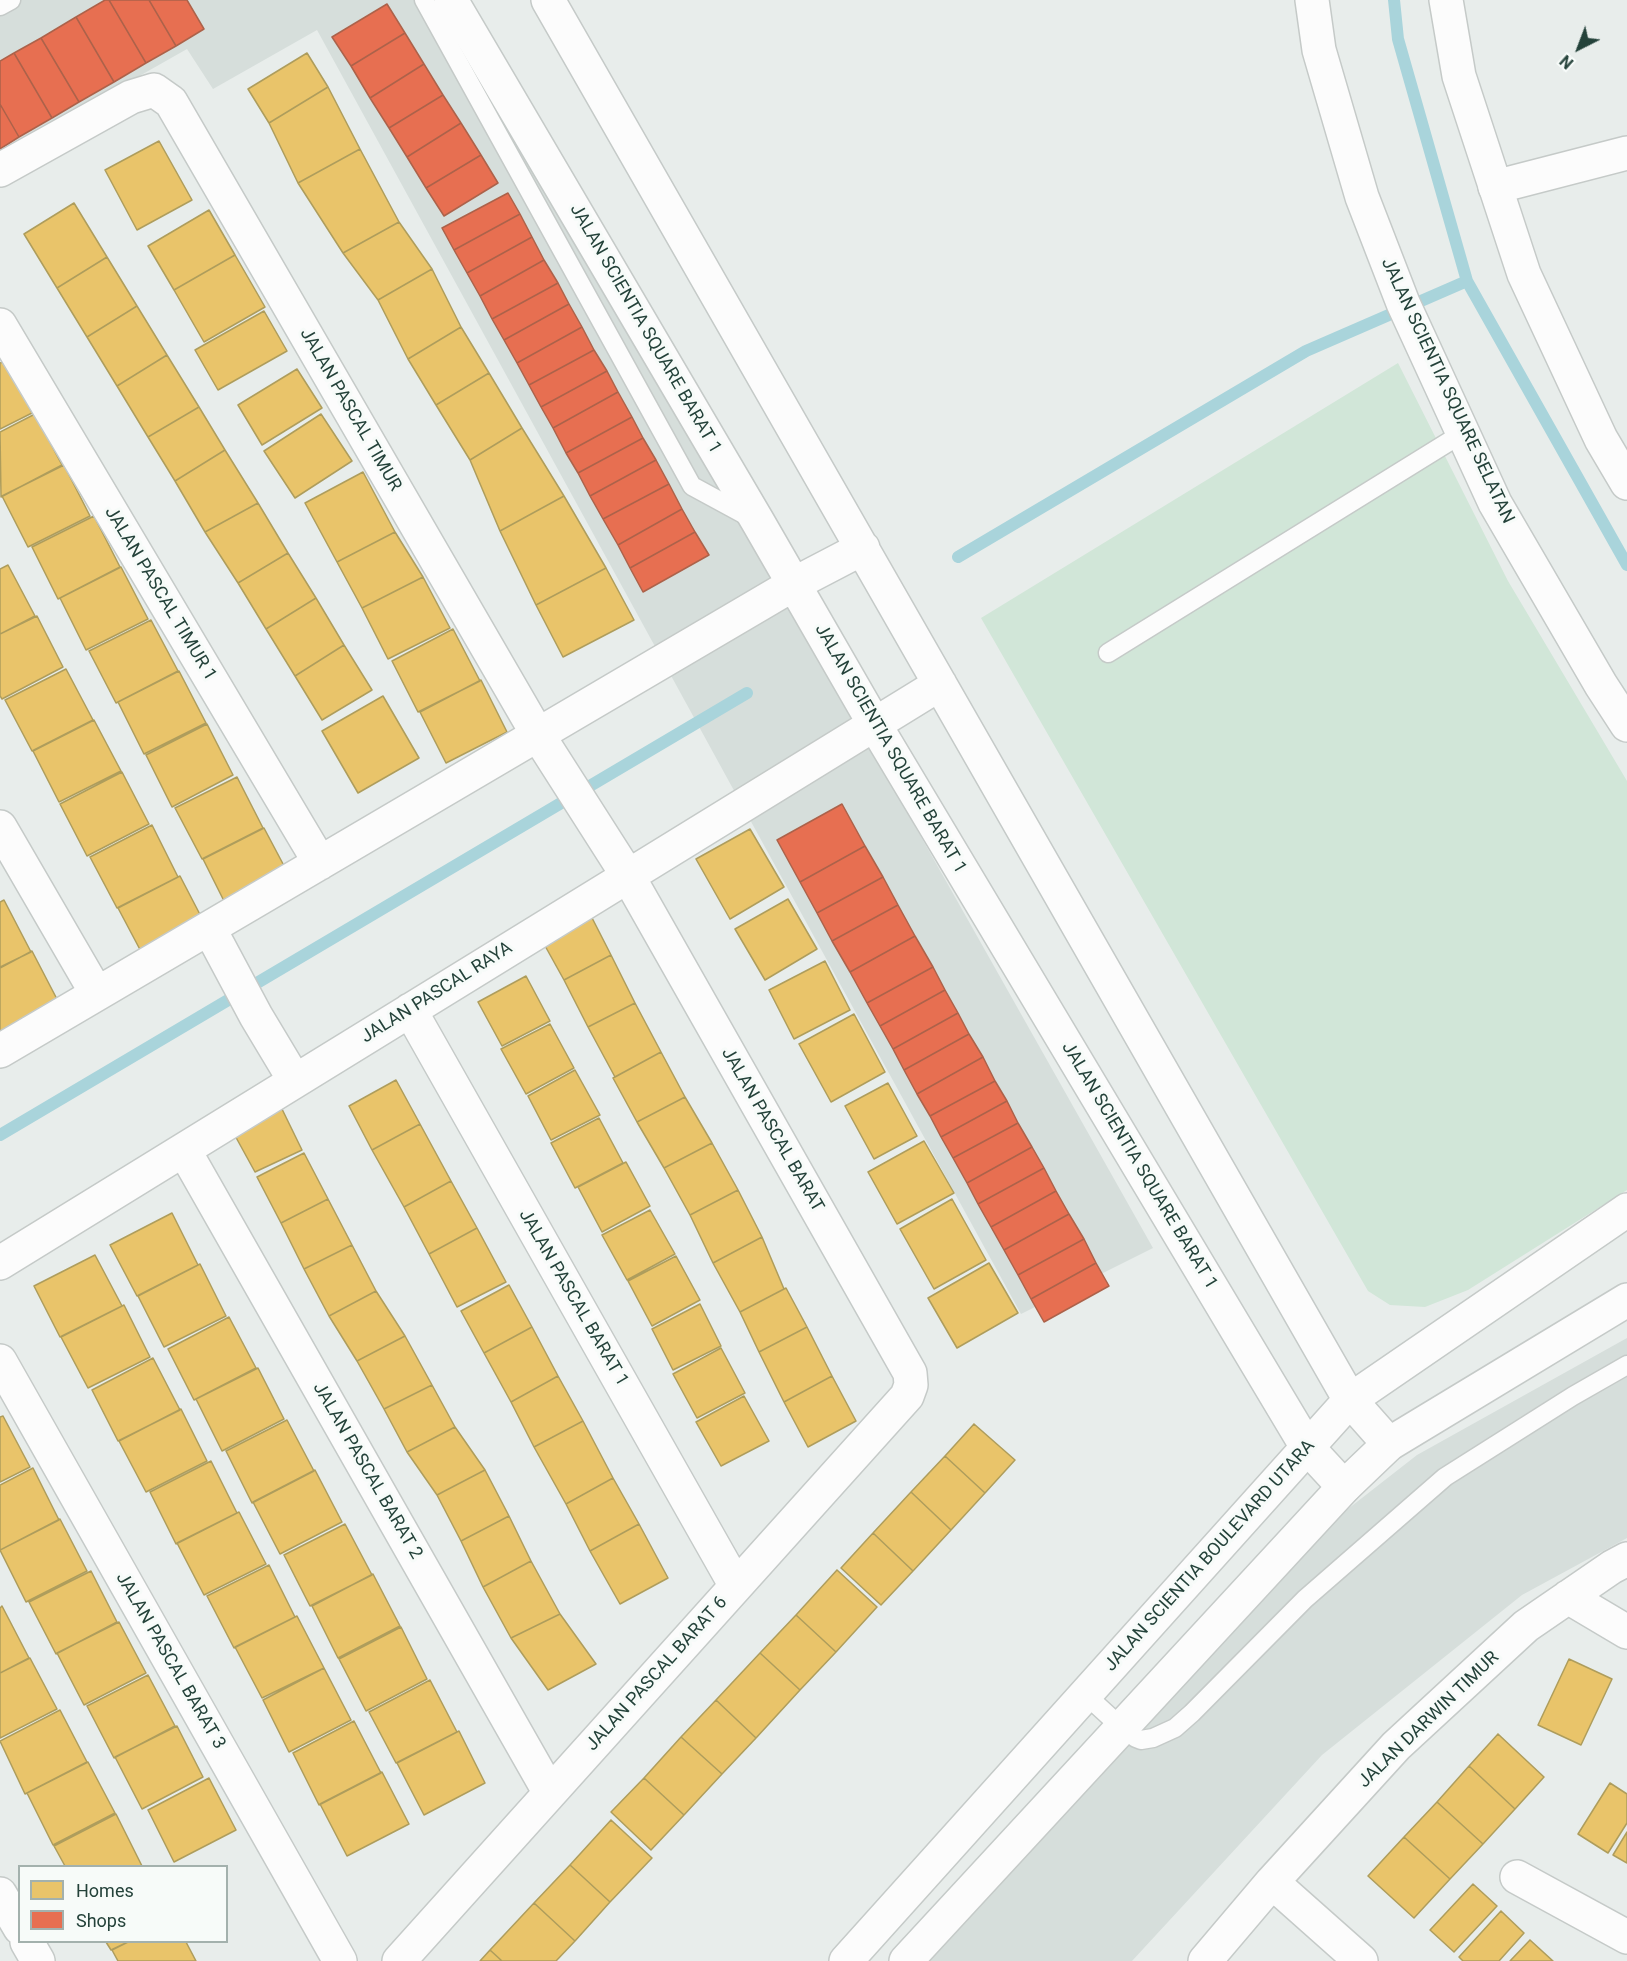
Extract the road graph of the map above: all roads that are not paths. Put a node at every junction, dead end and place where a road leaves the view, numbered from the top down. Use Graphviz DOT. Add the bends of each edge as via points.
graph roads {
  1 [pos="11,0"];
  2 [pos="424,0"];
  3 [pos="451,0"];
  4 [pos="548,0"];
  5 [pos="1312,0"];
  6 [pos="1446,0"];
  7 [pos="0,6"];
  8 [pos="1627,153"];
  9 [pos="0,170"];
  10 [pos="1495,187"];
  11 [pos="0,325"];
  12 [pos="1463,433"];
  13 [pos="1627,483"];
  14 [pos="758,522"];
  15 [pos="863,548"];
  16 [pos="794,584"];
  17 [pos="1108,653"];
  18 [pos="940,684"];
  19 [pos="875,725"];
  20 [pos="1627,725"];
  21 [pos="538,735"];
  22 [pos="591,817"];
  23 [pos="0,827"];
  24 [pos="321,863"];
  25 [pos="628,876"];
  26 [pos="209,928"];
  27 [pos="97,994"];
  28 [pos="410,1010"];
  29 [pos="0,1052"];
  30 [pos="295,1081"];
  31 [pos="184,1150"];
  32 [pos="1627,1210"];
  33 [pos="0,1263"];
  34 [pos="1627,1299"];
  35 [pos="0,1361"];
  36 [pos="1627,1365"];
  37 [pos="911,1385"];
  38 [pos="1350,1400"];
  39 [pos="1389,1444"];
  40 [pos="1307,1448"];
  41 [pos="1344,1487"];
  42 [pos="1627,1559"];
  43 [pos="736,1587"];
  44 [pos="1568,1597"];
  45 [pos="1627,1632"];
  46 [pos="1086,1695"];
  47 [pos="1121,1727"];
  48 [pos="550,1793"];
  49 [pos="1517,1877"];
  50 [pos="1272,1882"];
  51 [pos="0,1894"];
  52 [pos="18,1925"];
  53 [pos="1627,1937"];
  54 [pos="28,1943"];
  55 [pos="38,1961"];
  56 [pos="340,1961"];
  57 [pos="399,1961"];
  58 [pos="846,1961"];
  59 [pos="906,1961"];
  60 [pos="1205,1961"];
  61 [pos="1361,1961"];
  1 -- 7 [label="lane"];
  2 -- 14 [label="lane" via="692,486"];
  3 -- 14 [label="street, JALAN SCIENTIA SQUARE BARAT 1"];
  4 -- 15 [label="street"];
  5 -- 12 [label="street, JALAN SCIENTIA SQUARE SELATAN" via="1319,50 1362,197 1403,303"];
  6 -- 10 [label="street" via="1459,76"];
  8 -- 10 [label="street"];
  9 -- 21 [label="street, JALAN PASCAL TIMUR" via="130,97 154,90 171,102"];
  10 -- 13 [label="street" via="1524,274"];
  11 -- 24 [label="street, JALAN PASCAL TIMUR 1"];
  12 -- 17 [label="lane"];
  12 -- 20 [label="street, JALAN SCIENTIA SQUARE SELATAN" via="1495,503"];
  14 -- 16 [label="street, JALAN SCIENTIA SQUARE BARAT 1"];
  15 -- 16 [label="street"];
  15 -- 18 [label="street"];
  16 -- 19 [label="street, JALAN SCIENTIA SQUARE BARAT 1"];
  16 -- 21 [label="street"];
  18 -- 19 [label="street, JALAN PASCAL RAYA"];
  18 -- 38 [label="street"];
  19 -- 25 [label="street, JALAN PASCAL RAYA"];
  19 -- 40 [label="street, JALAN SCIENTIA SQUARE BARAT 1"];
  21 -- 22 [label="street, JALAN PASCAL TIMUR"];
  21 -- 24 [label="street"];
  22 -- 25 [label="street, JALAN PASCAL BARAT"];
  23 -- 27 [label="street"];
  24 -- 26 [label="street"];
  25 -- 28 [label="street, JALAN PASCAL RAYA"];
  25 -- 37 [label="street, JALAN PASCAL BARAT" via="910,1373"];
  26 -- 27 [label="street"];
  26 -- 30 [label="street"];
  27 -- 29 [label="street"];
  28 -- 30 [label="street, JALAN PASCAL RAYA"];
  28 -- 43 [label="street, JALAN PASCAL BARAT 1"];
  30 -- 31 [label="street, JALAN PASCAL RAYA"];
  31 -- 33 [label="street, JALAN PASCAL RAYA"];
  31 -- 48 [label="street, JALAN PASCAL BARAT 2"];
  32 -- 38 [label="street, JALAN SCIENTIA BOULEVARD UTARA"];
  34 -- 39 [label="street"];
  35 -- 56 [label="street, JALAN PASCAL BARAT 3"];
  36 -- 47 [label="lane" via="1445,1478 1305,1599 1175,1728 1141,1740"];
  37 -- 43 [label="street, JALAN PASCAL BARAT 6" via="907,1396"];
  38 -- 39 [label="street"];
  38 -- 40 [label="street, JALAN SCIENTIA BOULEVARD UTARA"];
  39 -- 41 [label="street"];
  40 -- 41 [label="street, JALAN SCIENTIA SQUARE BARAT 1"];
  40 -- 46 [label="street, JALAN SCIENTIA BOULEVARD UTARA"];
  41 -- 47 [label="street"];
  42 -- 44 [label="street, JALAN DARWIN TIMUR"];
  43 -- 48 [label="street, JALAN PASCAL BARAT 6"];
  44 -- 45 [label="street"];
  44 -- 50 [label="street, JALAN DARWIN TIMUR" via="1526,1626 1396,1746"];
  46 -- 47 [label="lane"];
  46 -- 58 [label="street, JALAN SCIENTIA BOULEVARD UTARA"];
  47 -- 59 [label="street"];
  48 -- 57 [label="street, JALAN PASCAL BARAT 6"];
  49 -- 53 [label="street"];
  50 -- 60 [label="street, JALAN DARWIN TIMUR"];
  50 -- 61 [label="street"];
  51 -- 52 [label="street"];
  54 -- 55 [label="street"];
}
